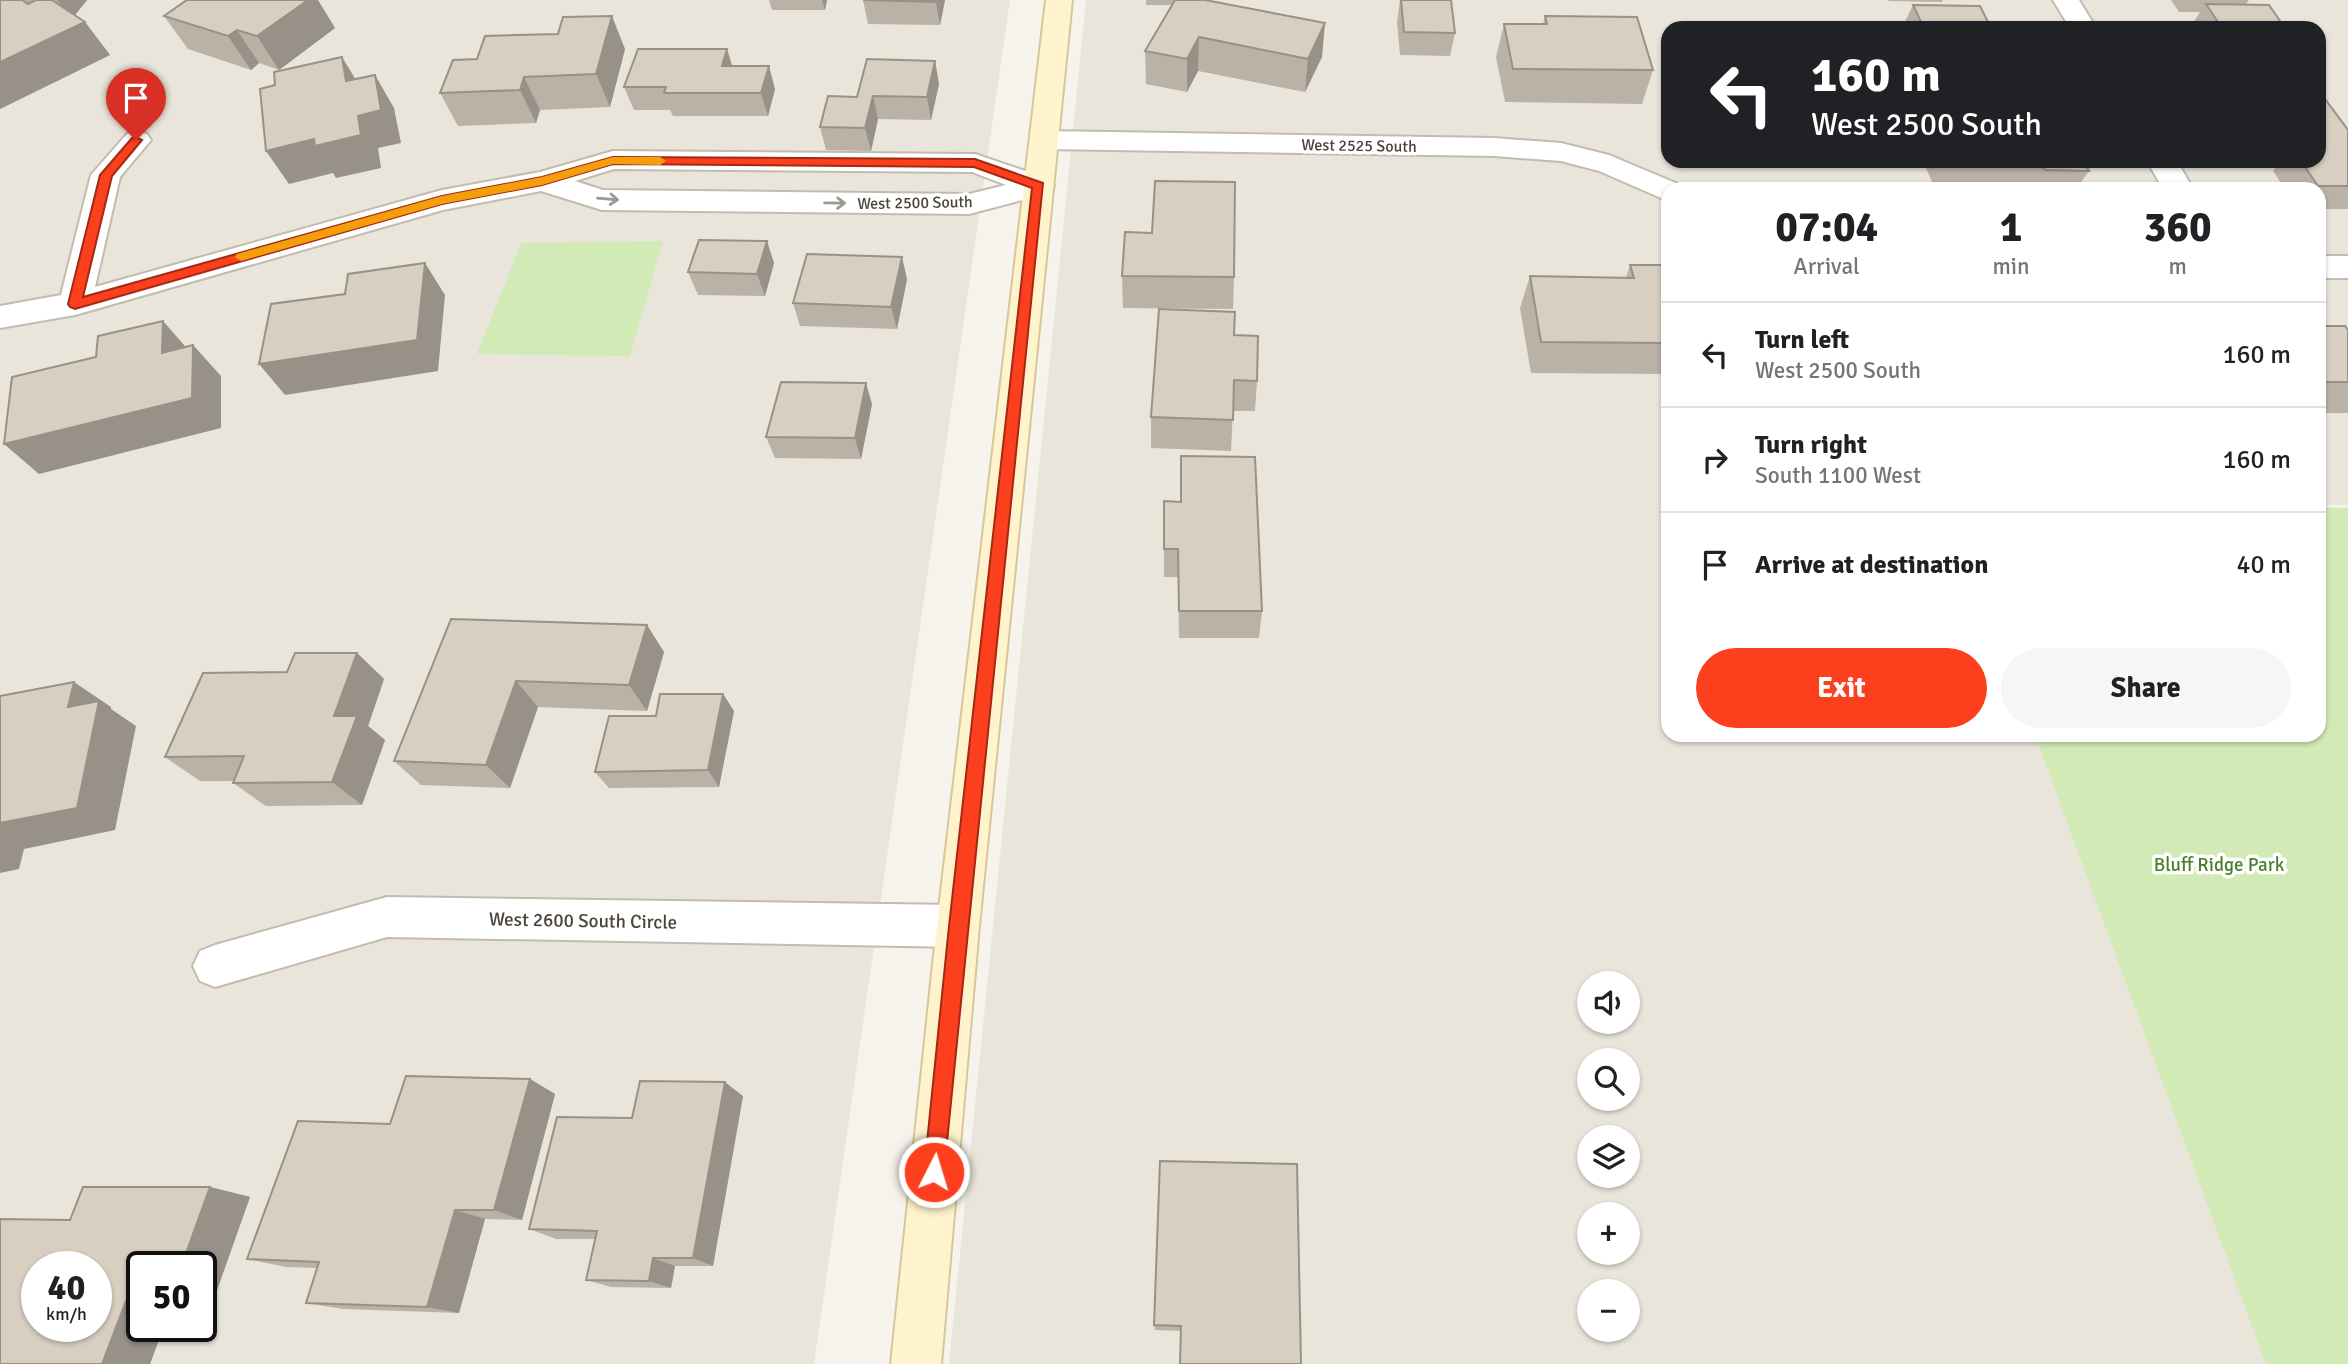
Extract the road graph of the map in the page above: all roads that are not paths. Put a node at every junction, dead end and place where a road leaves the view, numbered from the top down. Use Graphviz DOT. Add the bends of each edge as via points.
graph roads {
  1 [pos="1059,0"];
  2 [pos="2066,0"];
  3 [pos="2078,21"];
  4 [pos="136,140"];
  5 [pos="1044,141"];
  6 [pos="542,181"];
  7 [pos="1038,186"];
  8 [pos="1661,188"];
  9 [pos="2326,267"];
  10 [pos="2348,267"];
  11 [pos="75,304"];
  12 [pos="0,317"];
  13 [pos="958,926"];
  14 [pos="215,966"];
  15 [pos="916,1364"];
  1 -- 5 [label="main road"];
  2 -- 3 [label="street"];
  4 -- 11 [label="street" via="106,175"];
  5 -- 7 [label="main road"];
  5 -- 8 [label="street, West 2525 South" via="1494,147 1561,152 1609,164"];
  6 -- 7 [label="street, West 2500 South, one-way" via="602,200 963,204"];
  6 -- 7 [label="street, West 2500 South" via="613,160 969,163"];
  6 -- 11 [label="street, West 2500 South" via="442,200"];
  7 -- 13 [label="main road"];
  9 -- 10 [label="street"];
  11 -- 12 [label="street, West 2500 South"];
  13 -- 14 [label="street, West 2600 South Circle" via="387,917"];
  13 -- 15 [label="main road"];
}
